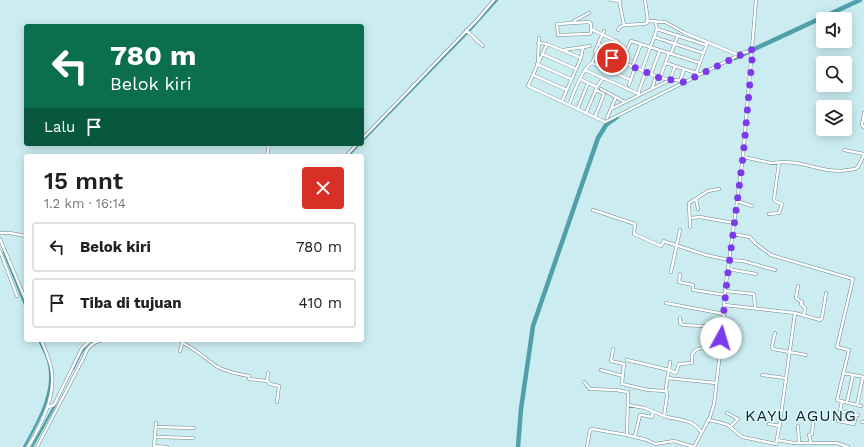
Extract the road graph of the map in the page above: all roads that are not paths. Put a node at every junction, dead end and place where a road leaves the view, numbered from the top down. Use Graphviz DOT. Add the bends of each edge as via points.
graph roads {
  1 [pos="611,0"];
  2 [pos="619,0"];
  3 [pos="645,0"];
  4 [pos="756,0"];
  5 [pos="493,1"];
  6 [pos="589,13"];
  7 [pos="647,20"];
  8 [pos="654,21"];
  9 [pos="572,22"];
  10 [pos="624,25"];
  11 [pos="591,29"];
  12 [pos="657,29"];
  13 [pos="618,30"];
  14 [pos="467,31"];
  15 [pos="604,31"];
  16 [pos="602,35"];
  17 [pos="678,35"];
  18 [pos="538,38"];
  19 [pos="654,38"];
  20 [pos="538,43"];
  21 [pos="707,43"];
  22 [pos="547,44"];
  23 [pos="598,44"];
  24 [pos="641,44"];
  25 [pos="674,44"];
  26 [pos="483,46"];
  27 [pos="590,46"];
  28 [pos="583,47"];
  29 [pos="651,47"];
  30 [pos="753,49"];
  31 [pos="562,50"];
  32 [pos="660,50"];
  33 [pos="615,52"];
  34 [pos="670,53"];
  35 [pos="703,53"];
  36 [pos="542,54"];
  37 [pos="596,54"];
  38 [pos="741,54"];
  39 [pos="581,58"];
  40 [pos="611,59"];
  41 [pos="621,62"];
  42 [pos="666,62"];
  43 [pos="592,63"];
  44 [pos="700,63"];
  45 [pos="538,64"];
  46 [pos="675,66"];
  47 [pos="634,68"];
  48 [pos="576,69"];
  49 [pos="684,69"];
  50 [pos="585,70"];
  51 [pos="607,70"];
  52 [pos="642,70"];
  53 [pos="696,73"];
  54 [pos="645,74"];
  55 [pos="651,74"];
  56 [pos="700,74"];
  57 [pos="533,75"];
  58 [pos="603,78"];
  59 [pos="660,78"];
  60 [pos="571,79"];
  61 [pos="580,79"];
  62 [pos="656,79"];
  63 [pos="631,80"];
  64 [pos="670,80"];
  65 [pos="680,82"];
  66 [pos="684,82"];
  67 [pos="588,83"];
  68 [pos="629,84"];
  69 [pos="597,89"];
  70 [pos="601,89"];
  71 [pos="567,90"];
  72 [pos="652,90"];
  73 [pos="638,94"];
  74 [pos="616,97"];
  75 [pos="562,101"];
  76 [pos="625,102"];
  77 [pos="569,105"];
  78 [pos="578,108"];
  79 [pos="611,108"];
  80 [pos="586,113"];
  81 [pos="864,113"];
  82 [pos="595,117"];
  83 [pos="607,118"];
  84 [pos="864,127"];
  85 [pos="364,137"];
  86 [pos="355,146"];
  87 [pos="844,150"];
  88 [pos="348,154"];
  89 [pos="864,155"];
  90 [pos="743,157"];
  91 [pos="780,162"];
  92 [pos="719,188"];
  93 [pos="696,199"];
  94 [pos="737,202"];
  95 [pos="752,206"];
  96 [pos="698,209"];
  97 [pos="593,210"];
  98 [pos="769,214"];
  99 [pos="690,218"];
  100 [pos="734,223"];
  101 [pos="690,228"];
  102 [pos="680,230"];
  103 [pos="0,234"];
  104 [pos="733,234"];
  105 [pos="24,236"];
  106 [pos="0,239"];
  107 [pos="2,246"];
  108 [pos="676,246"];
  109 [pos="0,251"];
  110 [pos="6,259"];
  111 [pos="729,260"];
  112 [pos="728,270"];
  113 [pos="775,270"];
  114 [pos="671,272"];
  115 [pos="680,274"];
  116 [pos="756,274"];
  117 [pos="798,286"];
  118 [pos="24,293"];
  119 [pos="725,293"];
  120 [pos="826,293"];
  121 [pos="17,296"];
  122 [pos="666,303"];
  123 [pos="725,305"];
  124 [pos="755,308"];
  125 [pos="795,313"];
  126 [pos="724,314"];
  127 [pos="804,316"];
  128 [pos="680,318"];
  129 [pos="723,327"];
  130 [pos="774,333"];
  131 [pos="42,342"];
  132 [pos="89,342"];
  133 [pos="97,342"];
  134 [pos="183,342"];
  135 [pos="184,342"];
  136 [pos="721,342"];
  137 [pos="737,344"];
  138 [pos="613,348"];
  139 [pos="84,349"];
  140 [pos="719,350"];
  141 [pos="180,351"];
  142 [pos="790,352"];
  143 [pos="806,355"];
  144 [pos="77,360"];
  145 [pos="627,360"];
  146 [pos="81,362"];
  147 [pos="670,362"];
  148 [pos="601,370"];
  149 [pos="669,370"];
  150 [pos="843,372"];
  151 [pos="268,373"];
  152 [pos="762,375"];
  153 [pos="853,375"];
  154 [pos="623,376"];
  155 [pos="864,377"];
  156 [pos="667,378"];
  157 [pos="786,378"];
  158 [pos="267,381"];
  159 [pos="584,382"];
  160 [pos="716,382"];
  161 [pos="622,384"];
  162 [pos="623,391"];
  163 [pos="666,391"];
  164 [pos="842,401"];
  165 [pos="277,402"];
  166 [pos="847,402"];
  167 [pos="857,405"];
  168 [pos="49,406"];
  169 [pos="628,406"];
  170 [pos="861,406"];
  171 [pos="653,411"];
  172 [pos="840,411"];
  173 [pos="727,413"];
  174 [pos="664,416"];
  175 [pos="708,420"];
  176 [pos="156,423"];
  177 [pos="813,423"];
  178 [pos="769,424"];
  179 [pos="780,426"];
  180 [pos="798,426"];
  181 [pos="156,427"];
  182 [pos="730,427"];
  183 [pos="194,428"];
  184 [pos="701,432"];
  185 [pos="627,435"];
  186 [pos="635,436"];
  187 [pos="155,437"];
  188 [pos="193,438"];
  189 [pos="778,440"];
  190 [pos="32,442"];
  191 [pos="798,442"];
  192 [pos="811,443"];
  193 [pos="775,445"];
  194 [pos="37,446"];
  195 [pos="842,446"];
  196 [pos="28,447"];
  197 [pos="154,447"];
  198 [pos="167,447"];
  199 [pos="587,447"];
  200 [pos="694,447"];
  201 [pos="848,447"];
  1 -- 2 [label="street"];
  2 -- 10 [label="street"];
  3 -- 7 [label="street"];
  4 -- 30 [label="street"];
  5 -- 14 [label="street"];
  6 -- 9 [label="street"];
  7 -- 8 [label="street"];
  7 -- 10 [label="street" via="644,24"];
  8 -- 12 [label="street"];
  8 -- 21 [label="street" via="665,22"];
  9 -- 11 [label="street" via="589,22"];
  9 -- 11 [label="street" via="557,24 558,35 589,34"];
  10 -- 13 [label="street"];
  11 -- 16 [label="street"];
  12 -- 17 [label="street"];
  12 -- 19 [label="street"];
  14 -- 26 [label="street"];
  14 -- 85 [label="street"];
  15 -- 16 [label="street"];
  16 -- 23 [label="street"];
  16 -- 33 [label="street" via="618,42"];
  17 -- 21 [label="street"];
  17 -- 25 [label="street"];
  18 -- 20 [label="street"];
  19 -- 25 [label="street"];
  19 -- 29 [label="street"];
  20 -- 22 [label="street"];
  20 -- 45 [label="street"];
  21 -- 35 [label="street"];
  21 -- 38 [label="street"];
  22 -- 31 [label="street"];
  22 -- 36 [label="street"];
  23 -- 33 [label="street"];
  23 -- 37 [label="street"];
  24 -- 29 [label="street"];
  24 -- 41 [label="street" via="631,40"];
  24 -- 47 [label="street"];
  25 -- 34 [label="street"];
  25 -- 35 [label="street"];
  27 -- 28 [label="street"];
  28 -- 31 [label="street"];
  28 -- 39 [label="street"];
  29 -- 32 [label="street"];
  29 -- 52 [label="street"];
  30 -- 38 [label="street"];
  30 -- 90 [label="street"];
  31 -- 39 [label="street"];
  32 -- 34 [label="street"];
  32 -- 55 [label="street"];
  33 -- 40 [label="street"];
  34 -- 42 [label="street"];
  34 -- 44 [label="street"];
  35 -- 44 [label="street"];
  36 -- 45 [label="street"];
  36 -- 48 [label="street"];
  37 -- 40 [label="street"];
  37 -- 43 [label="street"];
  38 -- 56 [label="street"];
  39 -- 48 [label="street"];
  40 -- 41 [label="street"];
  40 -- 51 [label="street"];
  41 -- 47 [label="street"];
  42 -- 46 [label="street"];
  42 -- 59 [label="street"];
  43 -- 50 [label="street"];
  43 -- 51 [label="street"];
  44 -- 53 [label="street"];
  45 -- 57 [label="street"];
  45 -- 60 [label="street"];
  46 -- 49 [label="street"];
  46 -- 64 [label="street"];
  47 -- 52 [label="street"];
  47 -- 63 [label="street"];
  48 -- 60 [label="street"];
  49 -- 53 [label="street"];
  49 -- 65 [label="street"];
  50 -- 58 [label="street"];
  50 -- 61 [label="street"];
  51 -- 63 [label="street"];
  52 -- 55 [label="street"];
  53 -- 56 [label="street"];
  54 -- 73 [label="street"];
  55 -- 59 [label="street"];
  56 -- 66 [label="street"];
  57 -- 71 [label="street"];
  57 -- 75 [label="street" via="528,86"];
  58 -- 69 [label="street"];
  58 -- 73 [label="street"];
  59 -- 64 [label="street"];
  60 -- 71 [label="street"];
  61 -- 67 [label="street"];
  61 -- 77 [label="street"];
  62 -- 72 [label="street"];
  63 -- 68 [label="street"];
  64 -- 65 [label="street"];
  64 -- 72 [label="street"];
  65 -- 66 [label="street"];
  66 -- 82 [label="street" via="606,122"];
  67 -- 69 [label="street"];
  67 -- 78 [label="street"];
  69 -- 80 [label="street"];
  69 -- 82 [label="street" via="604,94"];
  70 -- 74 [label="street"];
  71 -- 75 [label="street"];
  72 -- 73 [label="street"];
  73 -- 76 [label="street"];
  74 -- 76 [label="street"];
  74 -- 79 [label="street"];
  75 -- 77 [label="street"];
  76 -- 79 [label="street"];
  77 -- 78 [label="street"];
  78 -- 80 [label="street"];
  79 -- 83 [label="street"];
  80 -- 82 [label="street"];
  81 -- 84 [label="street"];
  86 -- 88 [label="street"];
  87 -- 89 [label="street"];
  89 -- 91 [label="street" via="858,167 840,171"];
  90 -- 91 [label="street" via="771,163"];
  90 -- 94 [label="street"];
  91 -- 98 [label="street" via="774,201 782,204 782,207 779,213"];
  92 -- 93 [label="street" via="708,191"];
  93 -- 96 [label="street"];
  93 -- 99 [label="street" via="688,204"];
  94 -- 95 [label="street"];
  94 -- 100 [label="street"];
  97 -- 108 [label="street" via="635,224 634,234 662,246 665,241"];
  99 -- 100 [label="street" via="700,217"];
  99 -- 101 [label="street"];
  100 -- 104 [label="street"];
  102 -- 108 [label="street"];
  103 -- 105 [label="street"];
  104 -- 111 [label="street"];
  104 -- 150 [label="street" via="750,237 771,255 853,279 837,347 849,350"];
  106 -- 107 [label="street"];
  107 -- 110 [label="street"];
  108 -- 111 [label="street"];
  108 -- 114 [label="street"];
  109 -- 110 [label="street"];
  110 -- 118 [label="street"];
  110 -- 121 [label="street"];
  111 -- 112 [label="street"];
  111 -- 113 [label="street"];
  112 -- 116 [label="street"];
  112 -- 119 [label="street"];
  115 -- 119 [label="street" via="679,282 693,285 693,290"];
  117 -- 127 [label="street" via="796,298 805,308"];
  119 -- 123 [label="street"];
  119 -- 124 [label="street" via="754,294"];
  120 -- 127 [label="street" via="822,319"];
  122 -- 126 [label="street"];
  123 -- 124 [label="street"];
  123 -- 126 [label="street"];
  124 -- 125 [label="street"];
  125 -- 127 [label="street"];
  125 -- 142 [label="street"];
  126 -- 129 [label="street"];
  128 -- 129 [label="street" via="683,325"];
  129 -- 136 [label="street"];
  130 -- 142 [label="street" via="772,348"];
  131 -- 168 [label="street" via="51,366 52,390"];
  132 -- 139 [label="street"];
  133 -- 139 [label="street"];
  134 -- 141 [label="street"];
  135 -- 158 [label="street" via="216,365 232,373 249,376 249,379"];
  136 -- 137 [label="street"];
  136 -- 140 [label="street"];
  138 -- 154 [label="street" via="611,361 624,364"];
  139 -- 144 [label="street"];
  139 -- 146 [label="street"];
  140 -- 149 [label="street" via="697,350 692,353 692,363 679,364 676,373"];
  140 -- 160 [label="street"];
  142 -- 143 [label="street"];
  142 -- 157 [label="street"];
  144 -- 146 [label="street"];
  144 -- 168 [label="street" via="54,405"];
  145 -- 149 [label="street"];
  146 -- 194 [label="street"];
  147 -- 149 [label="street"];
  148 -- 154 [label="street"];
  149 -- 156 [label="street"];
  150 -- 153 [label="street"];
  150 -- 164 [label="street" via="837,400"];
  151 -- 158 [label="street"];
  152 -- 157 [label="street"];
  153 -- 155 [label="street"];
  153 -- 166 [label="street"];
  154 -- 161 [label="street"];
  155 -- 167 [label="street"];
  156 -- 160 [label="street"];
  156 -- 163 [label="street"];
  157 -- 179 [label="street"];
  158 -- 165 [label="street" via="279,386"];
  159 -- 162 [label="street" via="592,389"];
  160 -- 175 [label="street" via="714,404"];
  161 -- 162 [label="street"];
  161 -- 163 [label="street"];
  162 -- 169 [label="street" via="629,394"];
  163 -- 174 [label="street"];
  164 -- 166 [label="street"];
  164 -- 172 [label="street"];
  166 -- 167 [label="street"];
  167 -- 170 [label="street"];
  168 -- 190 [label="street"];
  169 -- 171 [label="street"];
  169 -- 185 [label="street"];
  171 -- 174 [label="street"];
  171 -- 186 [label="street" via="652,417 642,414 640,416"];
  172 -- 172 [label="street" via="838,421 854,424 857,415"];
  173 -- 182 [label="street" via="738,419"];
  174 -- 184 [label="street" via="692,422"];
  175 -- 182 [label="street"];
  175 -- 184 [label="street"];
  176 -- 181 [label="street"];
  177 -- 192 [label="street" via="812,434 809,435"];
  178 -- 179 [label="street"];
  179 -- 189 [label="street"];
  180 -- 191 [label="street"];
  181 -- 183 [label="street"];
  181 -- 187 [label="street"];
  182 -- 193 [label="street" via="742,437"];
  184 -- 200 [label="street"];
  185 -- 186 [label="street"];
  185 -- 199 [label="street" via="591,429"];
  186 -- 200 [label="street" via="655,444 674,441"];
  187 -- 188 [label="street"];
  187 -- 197 [label="street"];
  189 -- 191 [label="street"];
  189 -- 193 [label="street"];
  190 -- 194 [label="street"];
  190 -- 196 [label="street"];
  191 -- 192 [label="street"];
  192 -- 195 [label="street" via="837,443"];
  195 -- 201 [label="street"];
  197 -- 198 [label="street"];
}
